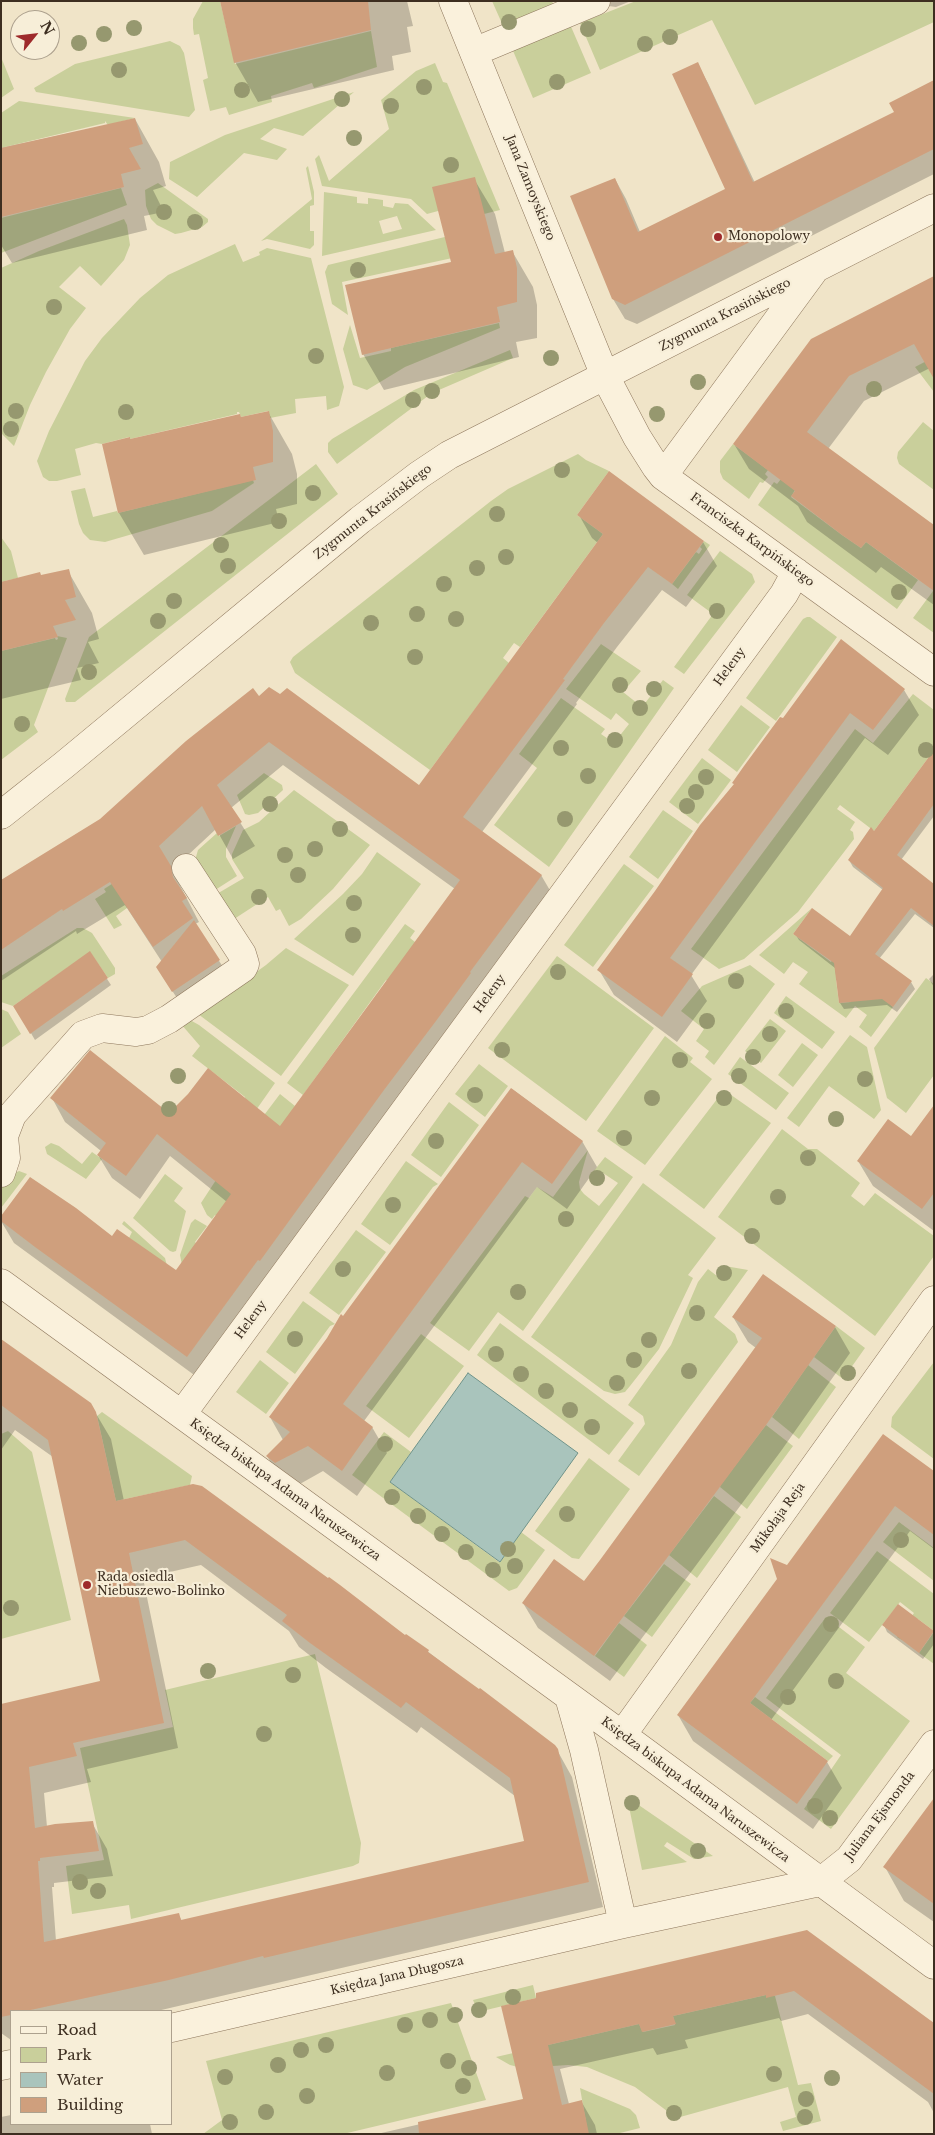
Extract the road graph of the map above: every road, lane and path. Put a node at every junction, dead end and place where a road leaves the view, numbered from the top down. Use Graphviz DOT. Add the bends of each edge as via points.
graph roads {
  1 [pos="453,1"];
  2 [pos="596,1"];
  3 [pos="474,52"];
  4 [pos="934,208"];
  5 [pos="817,267"];
  6 [pos="605,376"];
  7 [pos="663,476"];
  8 [pos="796,572"];
  9 [pos="934,672"];
  10 [pos="1,814"];
  11 [pos="186,868"];
  12 [pos="1,1172"];
  13 [pos="1,1283"];
  14 [pos="933,1303"];
  15 [pos="182,1414"];
  16 [pos="570,1697"];
  17 [pos="622,1735"];
  18 [pos="934,1744"];
  19 [pos="820,1882"];
  20 [pos="623,1924"];
  21 [pos="934,1965"];
  22 [pos="172,2028"];
  1 -- 3 [label="street, Jana Zamoyskiego"];
  2 -- 3 [label="street"];
  3 -- 6 [label="street, Jana Zamoyskiego"];
  4 -- 5 [label="street, Zygmunta Krasińskiego"];
  5 -- 6 [label="street, Zygmunta Krasińskiego"];
  5 -- 7 [label="street, Zygmunta Krasińskiego"];
  6 -- 7 [label="street, Franciszka Karpińskiego" via="637,437"];
  6 -- 10 [label="street, Zygmunta Krasińskiego" via="478,439 412,479"];
  7 -- 8 [label="street, Franciszka Karpińskiego"];
  8 -- 9 [label="street, Franciszka Karpińskiego"];
  8 -- 15 [label="street, Heleny" via="778,602"];
  11 -- 12 [label="street" via="242,954 245,964 169,1020 148,1030 136,1032 102,1028 83,1035 12,1115 4,1136 6,1158"];
  13 -- 15 [label="street, Księdza biskupa Adama Naruszewicza"];
  14 -- 17 [label="street, Mikołaja Reja"];
  15 -- 16 [label="street, Księdza biskupa Adama Naruszewicza"];
  16 -- 17 [label="street, Księdza biskupa Adama Naruszewicza"];
  16 -- 20 [label="street"];
  17 -- 19 [label="street, Księdza biskupa Adama Naruszewicza"];
  18 -- 19 [label="street, Juliana Ejsmonda" via="849,1859"];
  19 -- 20 [label="street"];
  19 -- 21 [label="street, Księdza biskupa Adama Naruszewicza"];
  20 -- 22 [label="street, Księdza Jana Długosza"];
}
